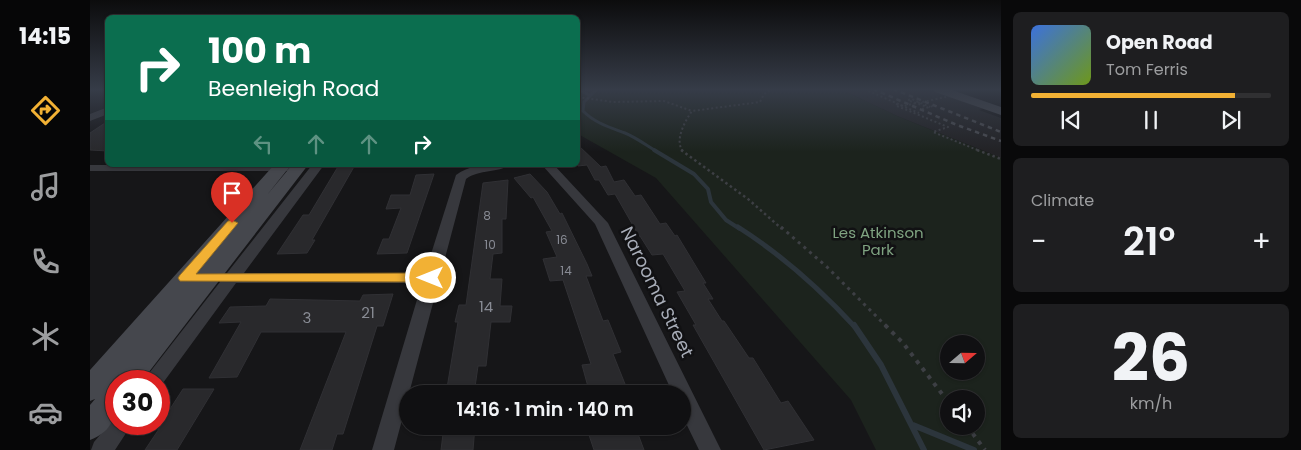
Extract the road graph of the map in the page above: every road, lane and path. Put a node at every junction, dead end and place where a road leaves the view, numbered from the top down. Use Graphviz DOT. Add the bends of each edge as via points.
graph roads {
  1 [pos="700,110"];
  2 [pos="907,110"];
  3 [pos="912,110"];
  4 [pos="105,111"];
  5 [pos="692,111"];
  6 [pos="90,118"];
  7 [pos="930,118"];
  8 [pos="1001,159"];
  9 [pos="148,167"];
  10 [pos="290,167"];
  11 [pos="316,167"];
  12 [pos="479,167"];
  13 [pos="550,167"];
  14 [pos="90,168"];
  15 [pos="104,168"];
  16 [pos="90,178"];
  17 [pos="185,278"];
  18 [pos="209,278"];
  19 [pos="230,278"];
  20 [pos="431,278"];
  21 [pos="136,370"];
  22 [pos="161,370"];
  23 [pos="90,389"];
  24 [pos="940,391"];
  25 [pos="105,408"];
  26 [pos="90,427"];
  27 [pos="113,435"];
  28 [pos="974,435"];
  29 [pos="102,450"];
  30 [pos="384,450"];
  31 [pos="710,450"];
  32 [pos="986,450"];
  1 -- 5 [label="path"];
  2 -- 7 [label="path"];
  3 -- 7 [label="path"];
  4 -- 6 [label="street"];
  5 -- 24 [label="path" via="684,126 680,149 748,199 827,267 903,343"];
  7 -- 8 [label="path" via="948,127 933,132"];
  9 -- 10 [label="street"];
  9 -- 15 [label="street"];
  10 -- 17 [label="main road"];
  10 -- 18 [label="main road"];
  11 -- 19 [label="street"];
  12 -- 20 [label="street" via="460,178"];
  13 -- 31 [label="street, Narooma Street" via="602,223"];
  14 -- 15 [label="street"];
  15 -- 16 [label="street"];
  17 -- 18 [label="street"];
  17 -- 23 [label="main road"];
  18 -- 19 [label="street"];
  18 -- 21 [label="main road"];
  19 -- 20 [label="street"];
  19 -- 22 [label="street"];
  20 -- 30 [label="street"];
  25 -- 26 [label="main road"];
  27 -- 29 [label="street"];
  28 -- 32 [label="path"];
}
